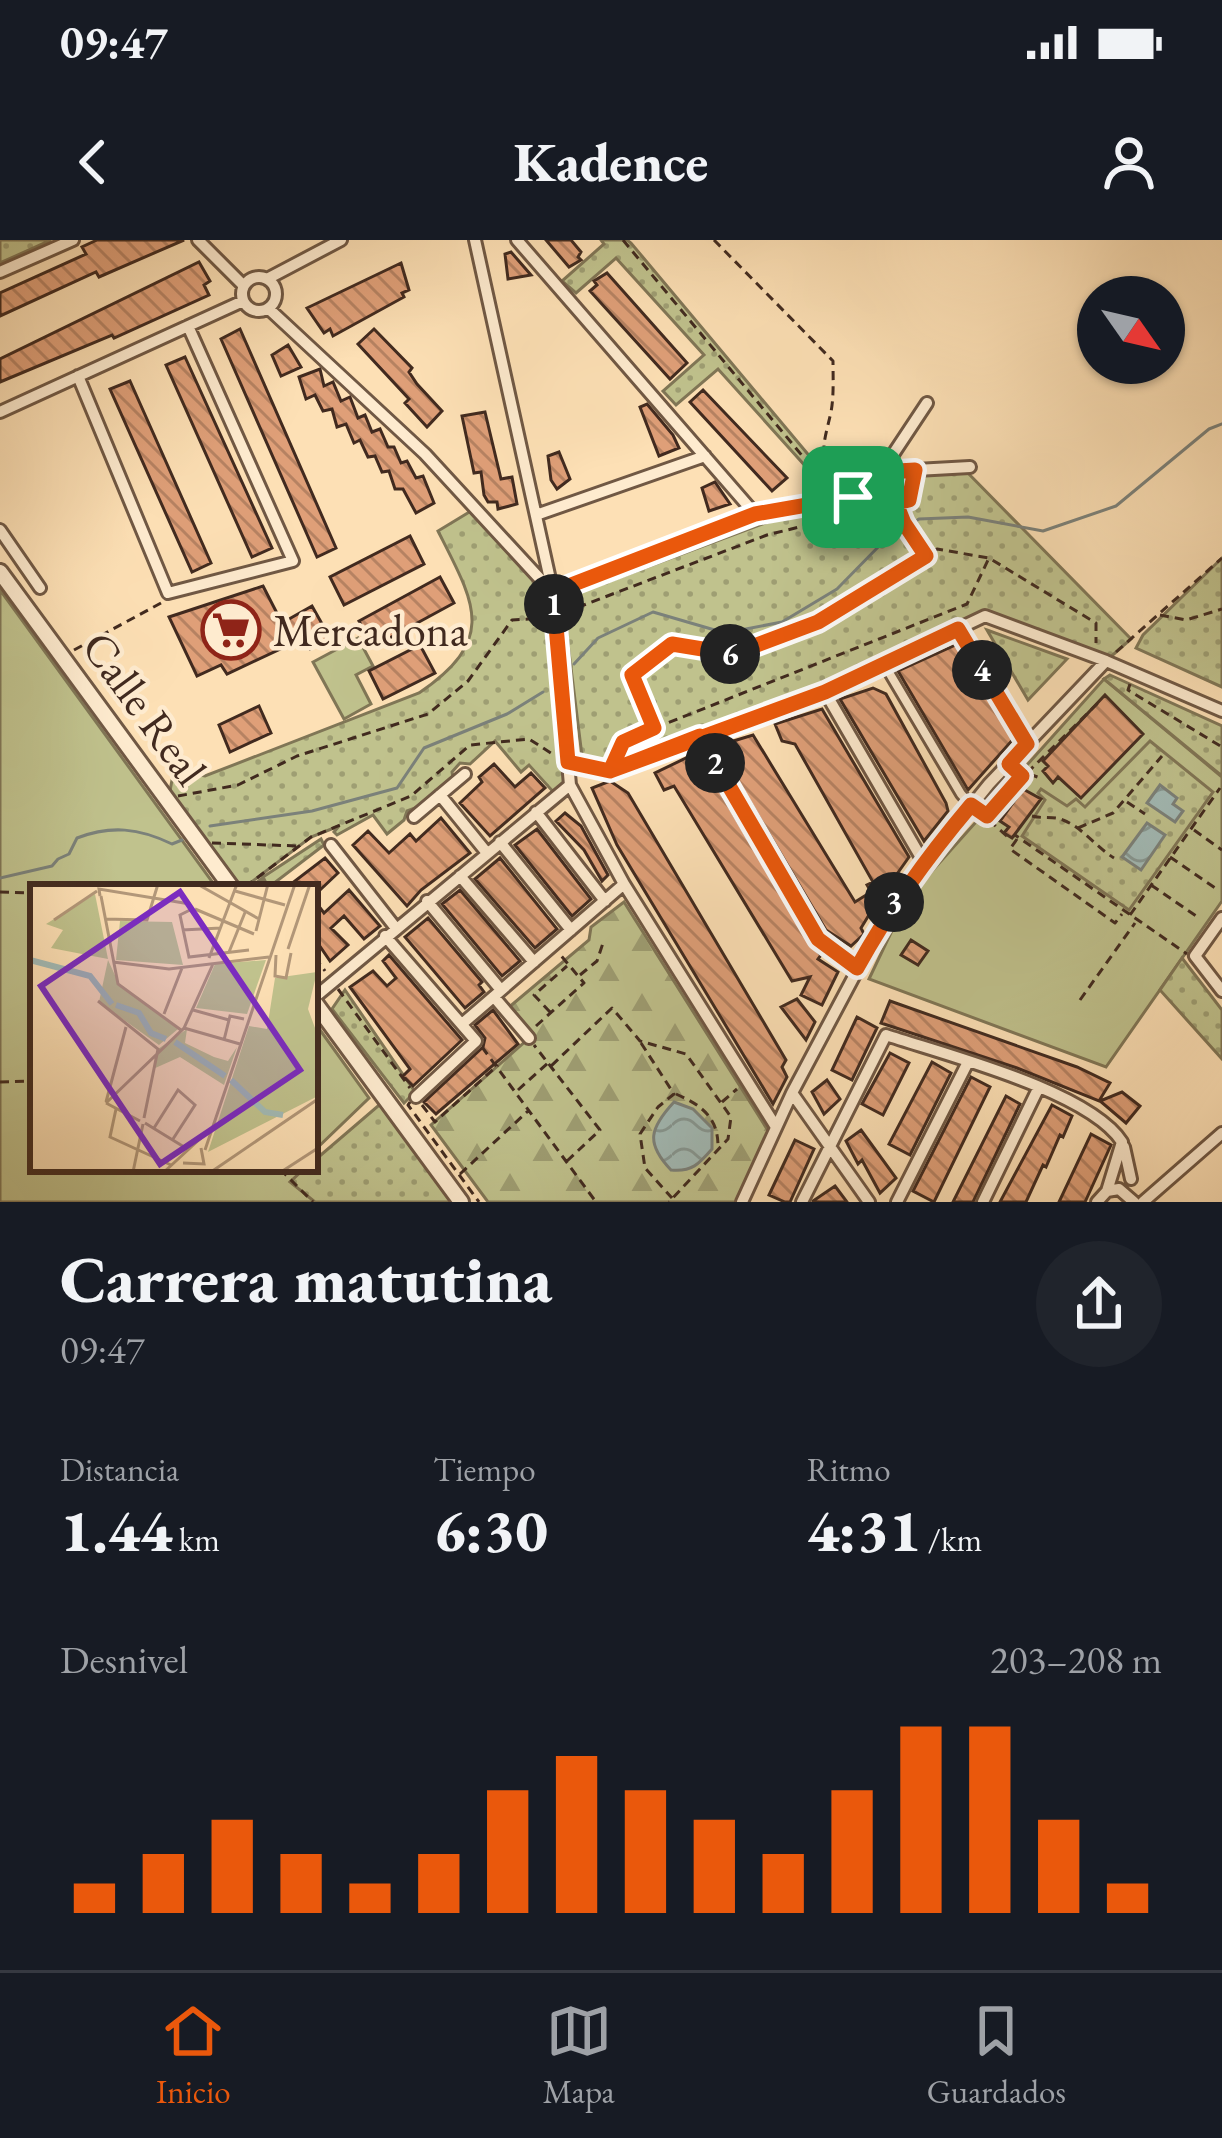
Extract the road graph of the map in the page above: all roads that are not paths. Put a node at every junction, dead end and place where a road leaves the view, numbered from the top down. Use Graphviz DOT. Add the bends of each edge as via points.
graph roads {
  1 [pos="73,240"];
  2 [pos="198,240"];
  3 [pos="340,240"];
  4 [pos="475,240"];
  5 [pos="517,240"];
  6 [pos="0,272"];
  7 [pos="267,278"];
  8 [pos="244,286"];
  9 [pos="243,301"];
  10 [pos="269,309"];
  11 [pos="188,326"];
  12 [pos="78,376"];
  13 [pos="927,403"];
  14 [pos="0,412"];
  15 [pos="705,456"];
  16 [pos="970,467"];
  17 [pos="872,486"];
  18 [pos="755,514"];
  19 [pos="536,515"];
  20 [pos="0,530"];
  21 [pos="0,572"];
  22 [pos="40,588"];
  23 [pos="553,592"];
  24 [pos="1101,659"];
  25 [pos="884,664"];
  26 [pos="825,692"];
  27 [pos="1222,711"];
  28 [pos="700,736"];
  29 [pos="568,762"];
  30 [pos="465,774"];
  31 [pos="570,785"];
  32 [pos="440,795"];
  33 [pos="971,805"];
  34 [pos="536,812"];
  35 [pos="414,817"];
  36 [pos="500,842"];
  37 [pos="331,845"];
  38 [pos="487,853"];
  39 [pos="923,860"];
  40 [pos="460,876"];
  41 [pos="229,884"];
  42 [pos="624,884"];
  43 [pos="605,901"];
  44 [pos="427,902"];
  45 [pos="1222,918"];
  46 [pos="571,930"];
  47 [pos="390,932"];
  48 [pos="534,962"];
  49 [pos="857,968"];
  50 [pos="1222,991"];
  51 [pos="497,993"];
  52 [pos="318,997"];
  53 [pos="318,1004"];
  54 [pos="462,1024"];
  55 [pos="527,1037"];
  56 [pos="968,1063"];
  57 [pos="1038,1089"];
  58 [pos="792,1094"];
  59 [pos="412,1101"];
  60 [pos="776,1127"];
  61 [pos="1222,1133"];
  62 [pos="1122,1142"];
  63 [pos="830,1146"];
  64 [pos="1131,1179"];
  65 [pos="1107,1191"];
  66 [pos="461,1202"];
  67 [pos="742,1202"];
  68 [pos="802,1202"];
  69 [pos="868,1202"];
  70 [pos="897,1202"];
  71 [pos="983,1202"];
  72 [pos="1097,1202"];
  73 [pos="1134,1202"];
  74 [pos="1143,1202"];
  1 -- 6 [label="street"];
  2 -- 8 [label="street"];
  3 -- 7 [label="street"];
  4 -- 19 [label="street"];
  5 -- 15 [label="street"];
  7 -- 8 [label="street"];
  7 -- 10 [label="street" via="276,292"];
  8 -- 9 [label="street"];
  9 -- 10 [label="street"];
  9 -- 11 [label="street"];
  10 -- 23 [label="street" via="425,454"];
  11 -- 12 [label="street"];
  11 -- 12 [label="street" via="293,562 168,593"];
  12 -- 14 [label="street"];
  13 -- 17 [label="street"];
  15 -- 18 [label="street"];
  15 -- 19 [label="street"];
  16 -- 17 [label="street" via="898,471"];
  17 -- 18 [label="street" via="853,497"];
  18 -- 23 [label="street"];
  19 -- 23 [label="street"];
  20 -- 22 [label="street"];
  21 -- 41 [label="street, Calle Real"];
  23 -- 29 [label="street"];
  24 -- 25 [label="street" via="985,616"];
  24 -- 27 [label="street"];
  24 -- 33 [label="street"];
  25 -- 26 [label="street"];
  25 -- 33 [label="street"];
  26 -- 28 [label="street"];
  26 -- 39 [label="street"];
  28 -- 29 [label="street" via="610,771"];
  28 -- 49 [label="street" via="818,939"];
  29 -- 31 [label="street"];
  30 -- 32 [label="street"];
  31 -- 34 [label="street"];
  31 -- 42 [label="street"];
  32 -- 35 [label="street"];
  32 -- 38 [label="street"];
  33 -- 39 [label="street"];
  34 -- 36 [label="street"];
  34 -- 43 [label="street"];
  36 -- 38 [label="street"];
  36 -- 46 [label="street"];
  37 -- 47 [label="street"];
  38 -- 40 [label="street"];
  39 -- 49 [label="street"];
  40 -- 44 [label="street"];
  40 -- 48 [label="street"];
  42 -- 43 [label="street"];
  42 -- 60 [label="street"];
  43 -- 46 [label="street"];
  44 -- 47 [label="street"];
  44 -- 51 [label="street"];
  45 -- 50 [label="street" via="1195,956"];
  46 -- 48 [label="street"];
  47 -- 52 [label="street"];
  47 -- 54 [label="street"];
  48 -- 51 [label="street"];
  49 -- 58 [label="street"];
  51 -- 54 [label="street"];
  51 -- 55 [label="street"];
  53 -- 66 [label="street"];
  54 -- 59 [label="street" via="476,1041"];
  56 -- 57 [label="street"];
  56 -- 63 [label="street" via="886,1035"];
  56 -- 70 [label="street"];
  57 -- 62 [label="street" via="1071,1100"];
  57 -- 71 [label="street"];
  58 -- 60 [label="street"];
  58 -- 63 [label="street"];
  60 -- 67 [label="street"];
  61 -- 74 [label="street"];
  62 -- 64 [label="street"];
  62 -- 65 [label="street"];
  63 -- 68 [label="street"];
  63 -- 69 [label="street"];
  65 -- 72 [label="street"];
  65 -- 73 [label="street" via="1126,1192"];
}
